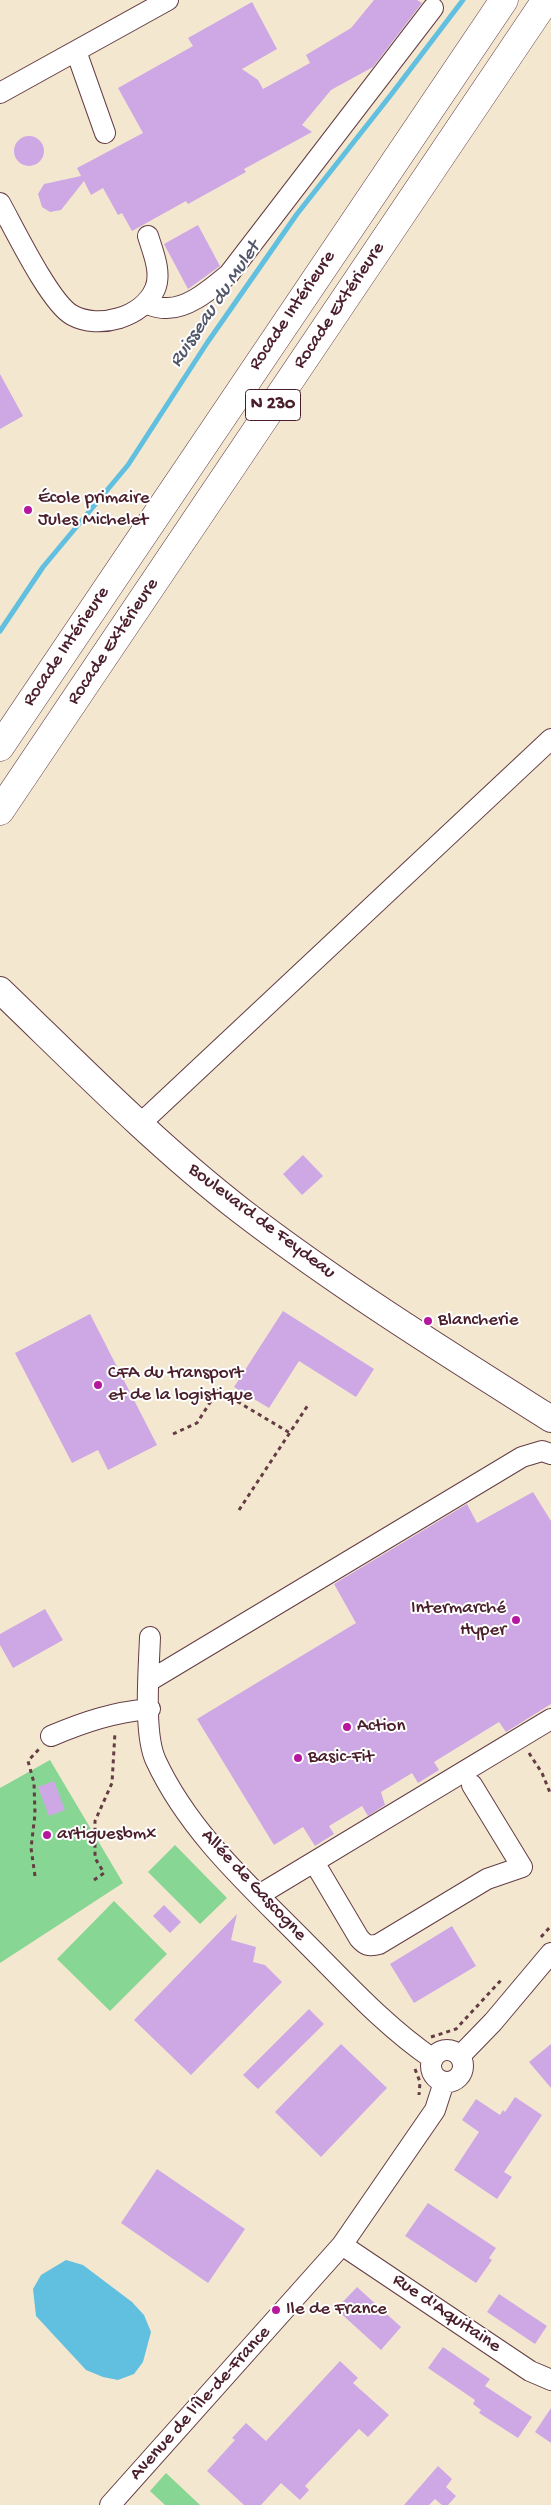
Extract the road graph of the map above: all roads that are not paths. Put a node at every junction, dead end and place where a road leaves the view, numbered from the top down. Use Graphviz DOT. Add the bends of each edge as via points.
graph roads {
  1 [pos="168,0"];
  2 [pos="484,0"];
  3 [pos="504,0"];
  4 [pos="546,0"];
  5 [pos="433,8"];
  6 [pos="551,17"];
  7 [pos="76,51"];
  8 [pos="507,57"];
  9 [pos="0,93"];
  10 [pos="416,129"];
  11 [pos="105,133"];
  12 [pos="0,203"];
  13 [pos="148,236"];
  14 [pos="145,304"];
  15 [pos="551,739"];
  16 [pos="0,747"];
  17 [pos="0,811"];
  18 [pos="0,990"];
  19 [pos="140,1124"];
  20 [pos="551,1419"];
  21 [pos="551,1454"];
  22 [pos="150,1637"];
  23 [pos="149,1681"];
  24 [pos="150,1709"];
  25 [pos="551,1719"];
  26 [pos="51,1736"];
  27 [pos="472,1776"];
  28 [pos="519,1843"];
  29 [pos="314,1862"];
  30 [pos="259,1895"];
  31 [pos="544,1947"];
  32 [pos="426,2054"];
  33 [pos="460,2056"];
  34 [pos="444,2082"];
  35 [pos="342,2245"];
  36 [pos="551,2380"];
  37 [pos="110,2505"];
  1 -- 7 [label="street"];
  2 -- 10 [label="highway"];
  3 -- 10 [label="highway, Rocade Intérieure / N 230"];
  4 -- 8 [label="highway, Rocade Extérieure / N 230"];
  5 -- 14 [label="street" via="230,274 187,303 166,308"];
  6 -- 8 [label="highway"];
  7 -- 9 [label="street"];
  7 -- 11 [label="street"];
  8 -- 17 [label="highway, Rocade Extérieure / N 230"];
  10 -- 16 [label="highway, Rocade Intérieure / N 230"];
  12 -- 14 [label="street" via="55,299 72,315 96,322 122,317"];
  13 -- 14 [label="street" via="157,265 156,287"];
  15 -- 19 [label="street"];
  18 -- 19 [label="main road, Boulevard de Feydeau"];
  19 -- 20 [label="main road, Boulevard de Feydeau" via="240,1210 345,1286"];
  21 -- 23 [label="street" via="542,1451 522,1457"];
  22 -- 23 [label="street, Allée de Gascogne"];
  23 -- 24 [label="street, Allée de Gascogne"];
  24 -- 26 [label="street" via="91,1719"];
  24 -- 30 [label="street, Allée de Gascogne" via="155,1760 189,1817 224,1860"];
  25 -- 27 [label="street" via="519,1738"];
  27 -- 28 [label="street"];
  27 -- 29 [label="street"];
  27 -- 29 [label="street" via="522,1867 487,1879 371,1946 359,1938"];
  29 -- 30 [label="street"];
  30 -- 32 [label="street, Allée de Gascogne" via="382,2018"];
  31 -- 33 [label="street" via="493,2022"];
  32 -- 33 [label="street" via="445,2050"];
  32 -- 34 [label="street" via="433,2073"];
  33 -- 34 [label="street" via="464,2065 461,2075 454,2081"];
  34 -- 35 [label="street, Avenue de l'Île-de-France" via="435,2110"];
  35 -- 36 [label="street, Rue d'Aquitaine" via="530,2370"];
  35 -- 37 [label="street, Avenue de l'Île-de-France"];
}
